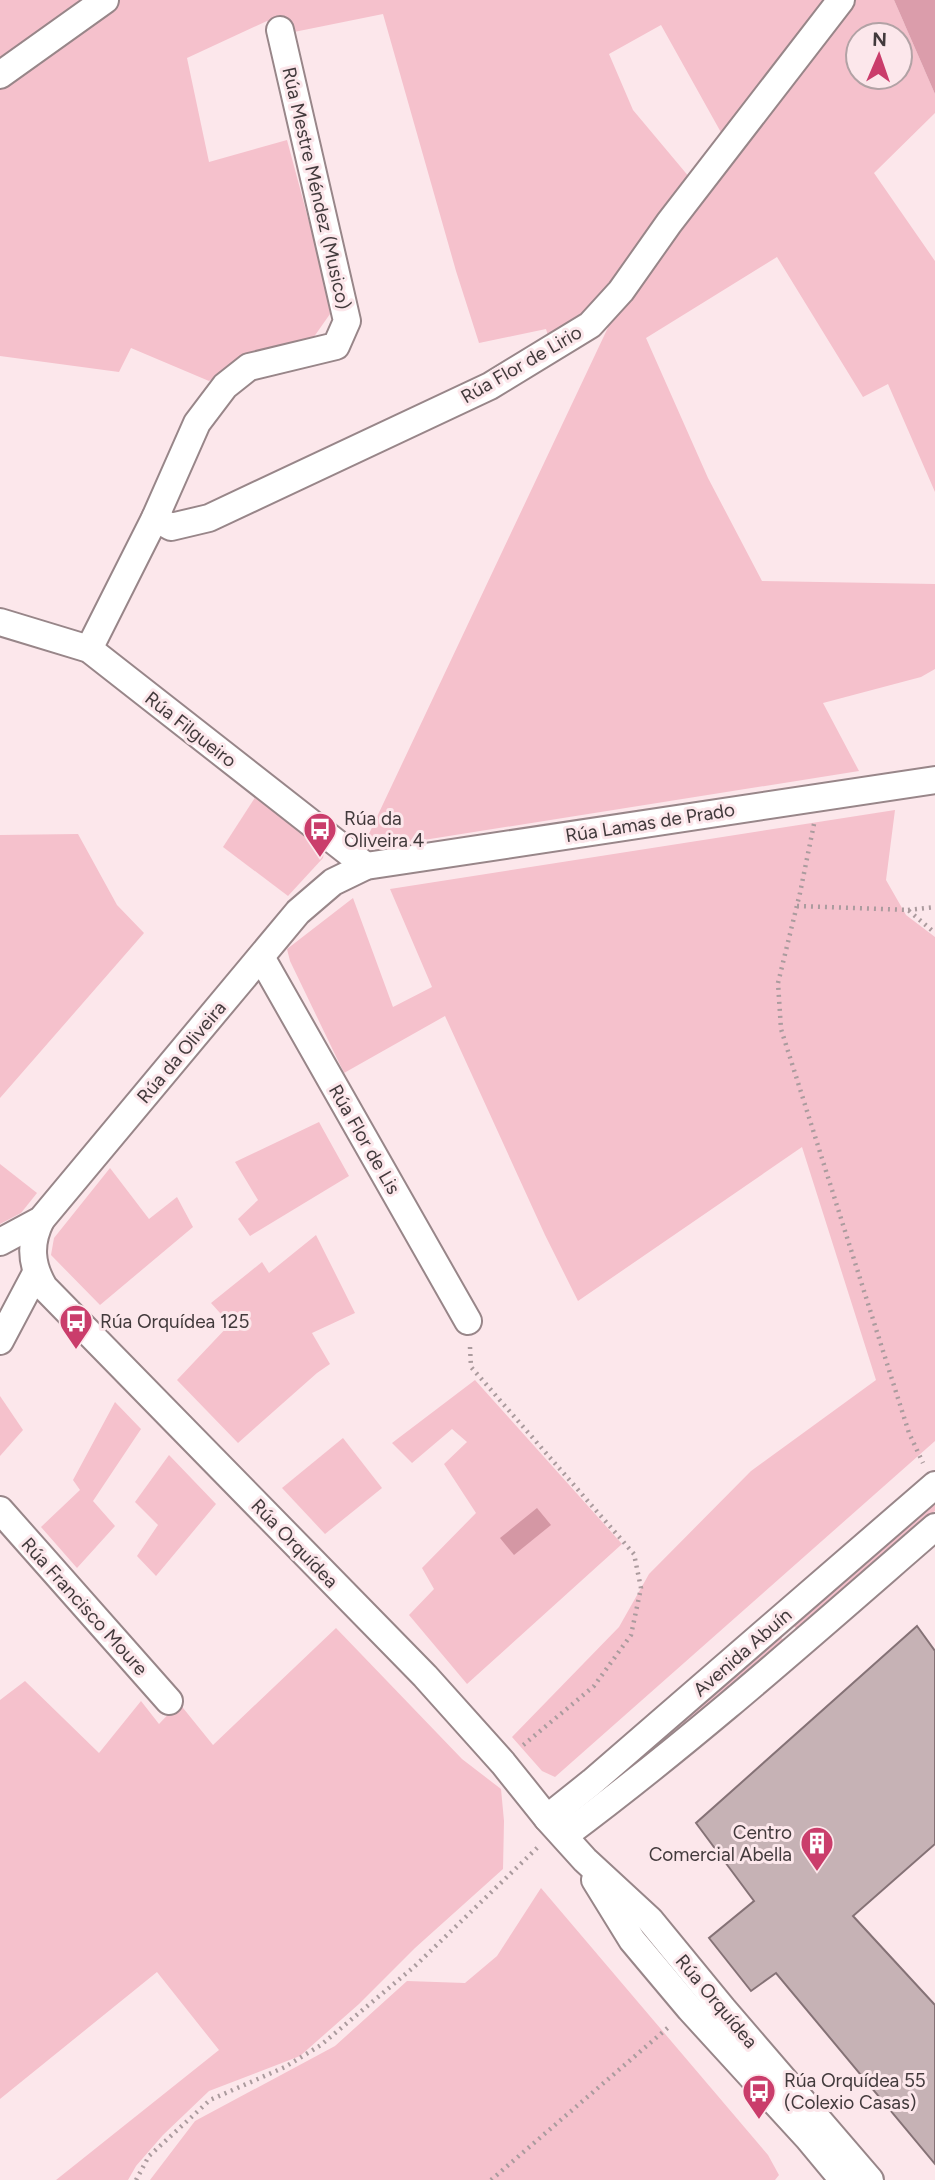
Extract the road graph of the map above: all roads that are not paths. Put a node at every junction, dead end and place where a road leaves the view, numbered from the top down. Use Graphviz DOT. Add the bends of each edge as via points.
graph roads {
  1 [pos="105,0"];
  2 [pos="841,0"];
  3 [pos="280,30"];
  4 [pos="0,75"];
  5 [pos="155,518"];
  6 [pos="0,622"];
  7 [pos="89,649"];
  8 [pos="935,780"];
  9 [pos="366,866"];
  10 [pos="261,957"];
  11 [pos="41,1220"];
  12 [pos="0,1242"];
  13 [pos="36,1273"];
  14 [pos="468,1321"];
  15 [pos="0,1341"];
  16 [pos="929,1474"];
  17 [pos="0,1510"];
  18 [pos="935,1527"];
  19 [pos="169,1701"];
  20 [pos="556,1827"];
  21 [pos="584,1860"];
  22 [pos="843,2180"];
  23 [pos="870,2180"];
  1 -- 4 [label="street"];
  2 -- 5 [label="street, Rúa Flor de Lirio" via="590,326 490,386 209,517 171,527"];
  3 -- 5 [label="street, Rúa Mestre Méndez (Musico)" via="348,321 336,346 249,367 225,386 197,423"];
  5 -- 7 [label="street, Rúa Mestre Méndez (Musico)"];
  6 -- 7 [label="street, Rúa Filgueiro"];
  7 -- 9 [label="street, Rúa Filgueiro"];
  8 -- 9 [label="street, Rúa Lamas de Prado"];
  9 -- 10 [label="street, Rúa da Oliveira" via="333,882 298,912"];
  10 -- 11 [label="street, Rúa da Oliveira"];
  10 -- 14 [label="street, Rúa Flor de Lis"];
  11 -- 12 [label="street, Rúa da Oliveira"];
  11 -- 13 [label="street" via="33,1240"];
  13 -- 15 [label="street"];
  13 -- 20 [label="street, Rúa Orquídea" via="44,1287 425,1676"];
  16 -- 20 [label="street, Avenida Abuín" via="602,1773"];
  17 -- 19 [label="street, Rúa Francisco Moure"];
  18 -- 20 [label="street, Avenida Abuín" via="609,1803"];
  20 -- 21 [label="street, Rúa Orquídea"];
  21 -- 22 [label="street, Rúa Orquídea" via="632,1940"];
  21 -- 23 [label="street, Rúa Orquídea" via="650,1920"];
}
